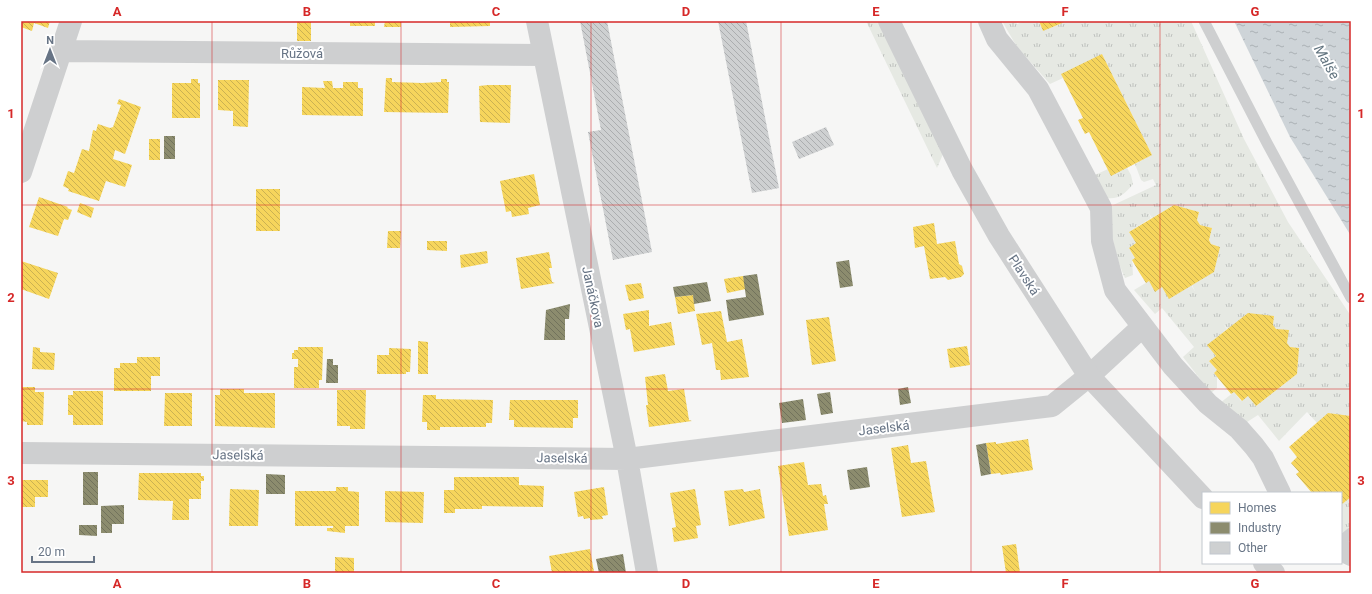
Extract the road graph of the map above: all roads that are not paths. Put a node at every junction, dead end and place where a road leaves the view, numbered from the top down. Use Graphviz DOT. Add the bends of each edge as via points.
graph roads {
  1 [pos="71,21"];
  2 [pos="537,21"];
  3 [pos="889,21"];
  4 [pos="989,21"];
  5 [pos="1204,21"];
  6 [pos="61,51"];
  7 [pos="543,55"];
  8 [pos="21,172"];
  9 [pos="1351,298"];
  10 [pos="1142,327"];
  11 [pos="1089,376"];
  12 [pos="21,453"];
  13 [pos="627,459"];
  14 [pos="1280,492"];
  15 [pos="1202,497"];
  16 [pos="1351,533"];
  17 [pos="1342,540"];
  18 [pos="1265,564"];
  19 [pos="647,573"];
  20 [pos="1274,573"];
  1 -- 6 [label="street"];
  2 -- 7 [label="street, Janáčkova"];
  3 -- 11 [label="street, Plavská" via="962,170 999,236"];
  4 -- 10 [label="street" via="997,39 1038,89 1101,208 1102,241 1115,290"];
  5 -- 9 [label="lane"];
  6 -- 7 [label="street, Růžová"];
  6 -- 8 [label="street"];
  7 -- 13 [label="street, Janáčkova"];
  10 -- 11 [label="street, Jaselská"];
  10 -- 14 [label="street" via="1203,398 1239,429 1254,446 1263,458"];
  11 -- 13 [label="street, Jaselská" via="1052,406"];
  11 -- 15 [label="street, Plavská"];
  12 -- 13 [label="street, Jaselská"];
  13 -- 19 [label="street, Janáčkova"];
  16 -- 17 [label="lane"];
  18 -- 20 [label="street"];
}
